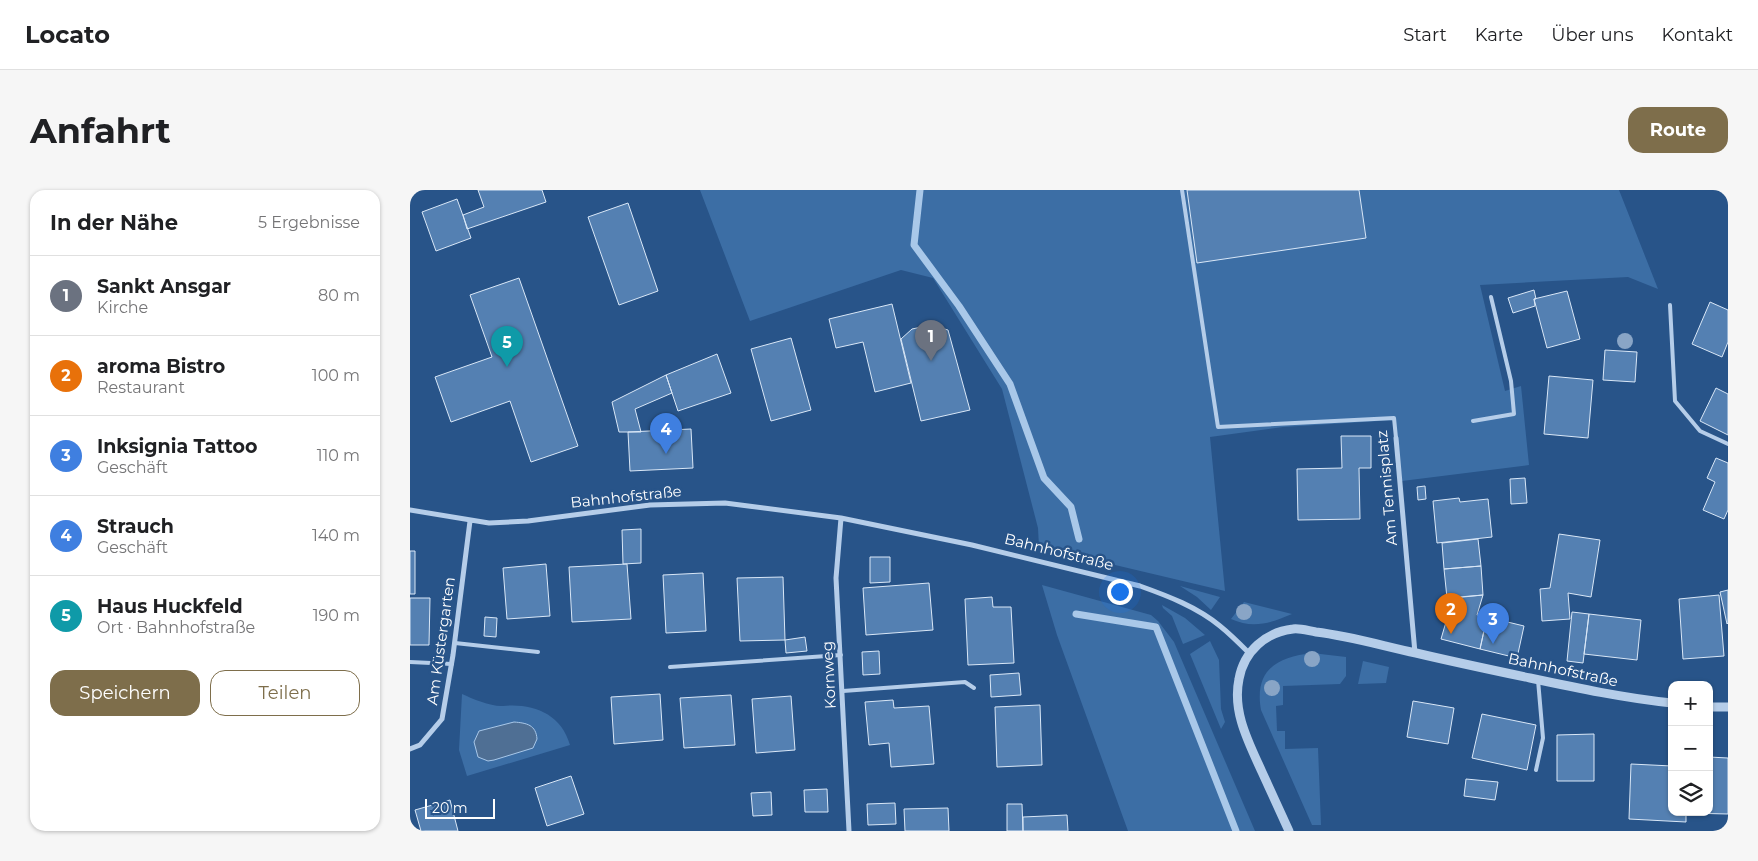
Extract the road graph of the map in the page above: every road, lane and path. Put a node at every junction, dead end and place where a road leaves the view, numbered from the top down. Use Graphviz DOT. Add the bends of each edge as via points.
graph roads {
  1 [pos="1182,190"];
  2 [pos="1491,297"];
  3 [pos="1670,306"];
  4 [pos="1474,422"];
  5 [pos="1396,438"];
  6 [pos="1728,444"];
  7 [pos="410,510"];
  8 [pos="840,518"];
  9 [pos="470,521"];
  10 [pos="455,643"];
  11 [pos="538,652"];
  12 [pos="1249,653"];
  13 [pos="1415,653"];
  14 [pos="840,655"];
  15 [pos="410,662"];
  16 [pos="452,664"];
  17 [pos="670,667"];
  18 [pos="1538,680"];
  19 [pos="974,688"];
  20 [pos="843,691"];
  21 [pos="1668,703"];
  22 [pos="1713,707"];
  23 [pos="1728,707"];
  24 [pos="410,749"];
  25 [pos="1536,770"];
  26 [pos="849,831"];
  27 [pos="1289,831"];
  1 -- 5 [label="lane, Am Tennisplatz" via="1218,427 1394,418"];
  2 -- 4 [label="lane" via="1511,381 1514,414"];
  3 -- 6 [label="lane" via="1675,401 1700,431"];
  5 -- 13 [label="street, Am Tennisplatz"];
  7 -- 9 [label="street, Bahnhofstraße"];
  8 -- 9 [label="street, Bahnhofstraße" via="725,503 650,505 528,521"];
  8 -- 12 [label="street, Bahnhofstraße" via="972,545 1140,586 1162,594 1219,625"];
  8 -- 14 [label="street, Kornweg" via="836,578"];
  9 -- 10 [label="street, Am Küstergarten"];
  10 -- 11 [label="lane"];
  10 -- 16 [label="street, Am Küstergarten"];
  12 -- 13 [label="street, Bahnhofstraße" via="1267,637 1294,629"];
  12 -- 27 [label="street" via="1239,679 1240,714 1245,733"];
  13 -- 18 [label="street, Bahnhofstraße"];
  14 -- 17 [label="lane"];
  14 -- 20 [label="street, Kornweg"];
  15 -- 16 [label="lane"];
  16 -- 24 [label="street, Am Küstergarten" via="442,719 420,745"];
  18 -- 21 [label="street, Bahnhofstraße"];
  18 -- 25 [label="lane" via="1543,738"];
  19 -- 20 [label="lane" via="965,682"];
  20 -- 26 [label="street, Kornweg"];
  22 -- 23 [label="street"];
}
